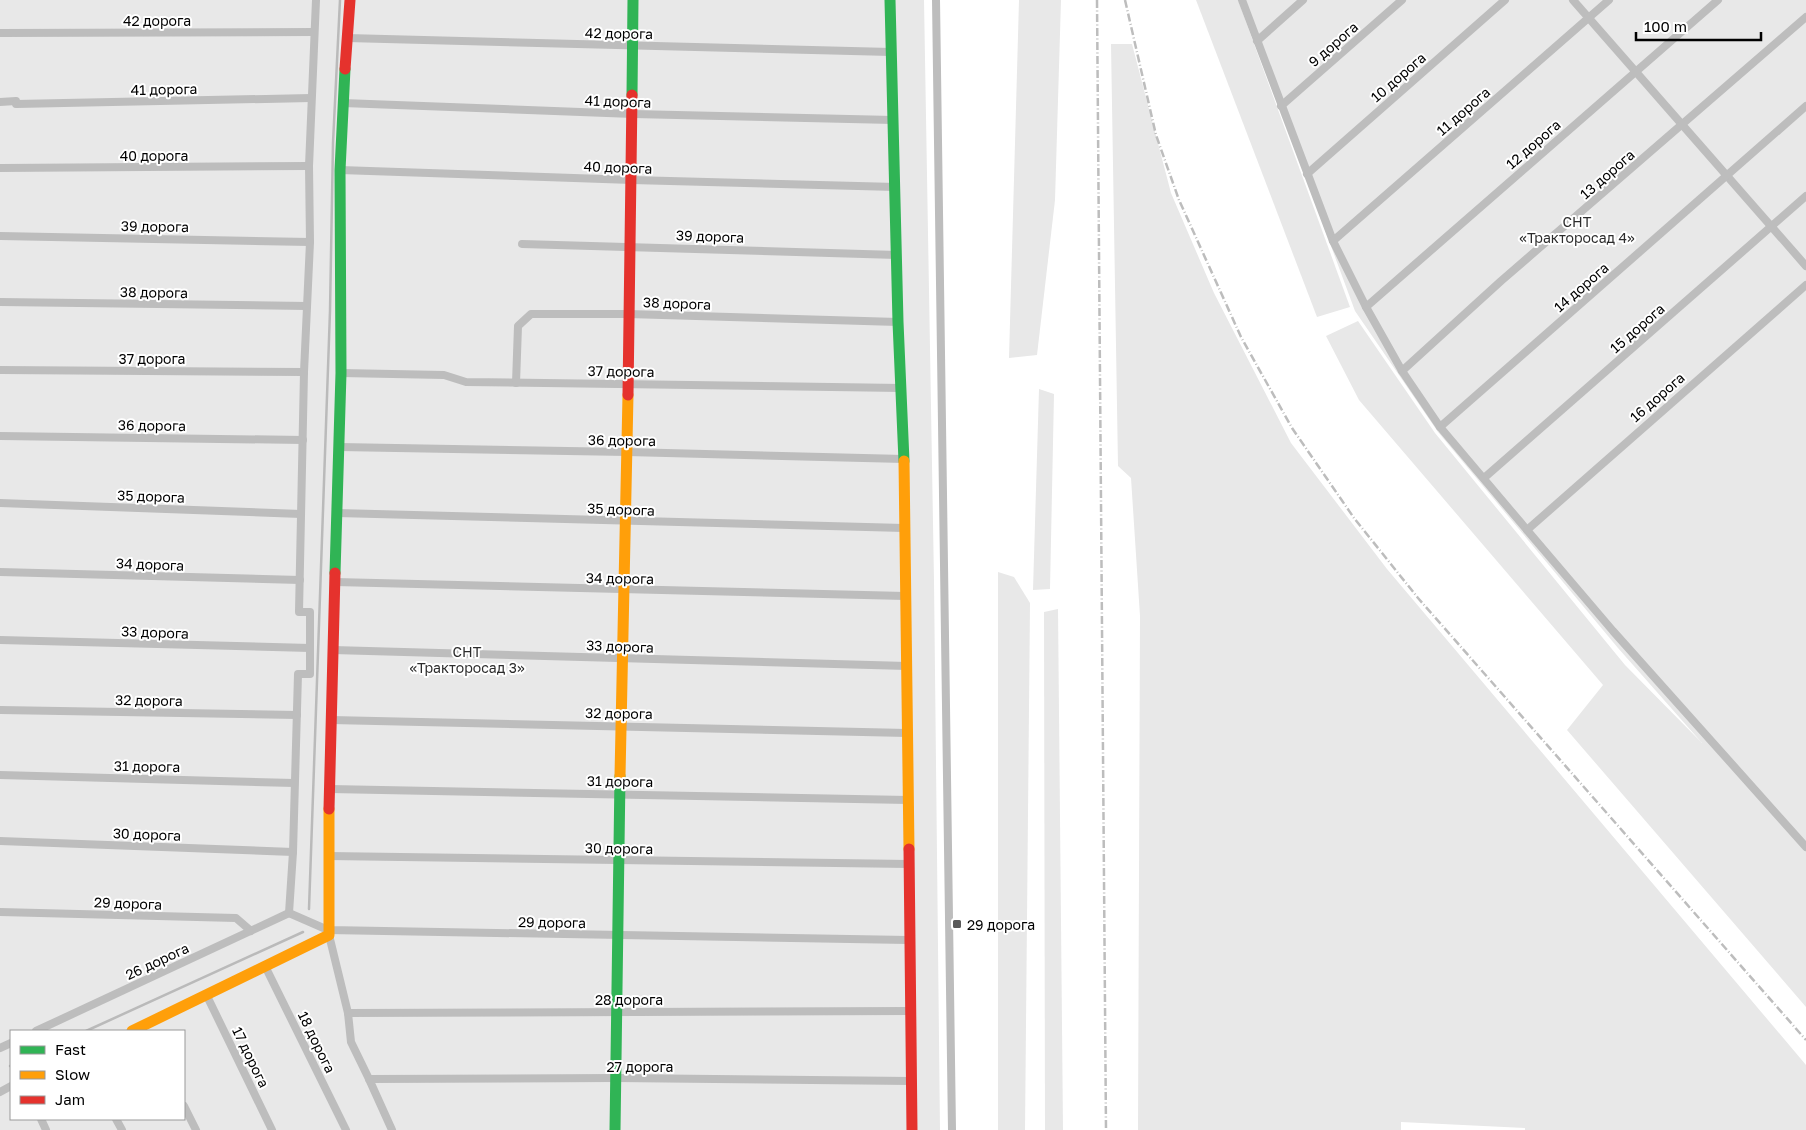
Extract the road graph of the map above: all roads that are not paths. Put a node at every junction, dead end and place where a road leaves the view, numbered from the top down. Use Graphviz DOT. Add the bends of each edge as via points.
graph roads {
  1 [pos="316,0"];
  2 [pos="350,0"];
  3 [pos="633,0"];
  4 [pos="890,0"];
  5 [pos="936,0"];
  6 [pos="1242,0"];
  7 [pos="1303,0"];
  8 [pos="1402,0"];
  9 [pos="1505,0"];
  10 [pos="1573,0"];
  11 [pos="1609,0"];
  12 [pos="1718,0"];
  13 [pos="1806,17"];
  14 [pos="1589,18"];
  15 [pos="314,32"];
  16 [pos="0,33"];
  17 [pos="347,38"];
  18 [pos="1257,41"];
  19 [pos="633,46"];
  20 [pos="891,52"];
  21 [pos="1635,71"];
  22 [pos="311,98"];
  23 [pos="0,102"];
  24 [pos="343,103"];
  25 [pos="1281,106"];
  26 [pos="1806,106"];
  27 [pos="633,114"];
  28 [pos="893,120"];
  29 [pos="1682,125"];
  30 [pos="309,166"];
  31 [pos="0,168"];
  32 [pos="340,170"];
  33 [pos="1307,174"];
  34 [pos="1727,176"];
  35 [pos="632,180"];
  36 [pos="896,187"];
  37 [pos="1806,196"];
  38 [pos="1772,226"];
  39 [pos="0,236"];
  40 [pos="1333,241"];
  41 [pos="310,242"];
  42 [pos="522,244"];
  43 [pos="631,246"];
  44 [pos="897,255"];
  45 [pos="1806,266"];
  46 [pos="1806,285"];
  47 [pos="0,302"];
  48 [pos="307,306"];
  49 [pos="1366,307"];
  50 [pos="628,314"];
  51 [pos="898,322"];
  52 [pos="0,370"];
  53 [pos="1402,371"];
  54 [pos="304,372"];
  55 [pos="341,373"];
  56 [pos="516,383"];
  57 [pos="629,383"];
  58 [pos="901,388"];
  59 [pos="1440,427"];
  60 [pos="0,436"];
  61 [pos="303,440"];
  62 [pos="339,447"];
  63 [pos="628,452"];
  64 [pos="904,459"];
  65 [pos="1484,478"];
  66 [pos="0,503"];
  67 [pos="337,513"];
  68 [pos="301,514"];
  69 [pos="627,522"];
  70 [pos="904,528"];
  71 [pos="1527,530"];
  72 [pos="0,572"];
  73 [pos="300,580"];
  74 [pos="335,582"];
  75 [pos="626,590"];
  76 [pos="905,596"];
  77 [pos="0,640"];
  78 [pos="310,648"];
  79 [pos="333,650"];
  80 [pos="624,659"];
  81 [pos="907,666"];
  82 [pos="0,710"];
  83 [pos="297,715"];
  84 [pos="331,720"];
  85 [pos="622,726"];
  86 [pos="907,733"];
  87 [pos="0,775"];
  88 [pos="294,783"];
  89 [pos="330,789"];
  90 [pos="620,794"];
  91 [pos="908,800"];
  92 [pos="0,841"];
  93 [pos="1806,847"];
  94 [pos="294,852"];
  95 [pos="328,856"];
  96 [pos="619,861"];
  97 [pos="909,864"];
  98 [pos="0,912"];
  99 [pos="289,913"];
  100 [pos="251,931"];
  101 [pos="329,932"];
  102 [pos="618,936"];
  103 [pos="908,940"];
  104 [pos="265,966"];
  105 [pos="206,994"];
  106 [pos="910,1011"];
  107 [pos="617,1012"];
  108 [pos="348,1013"];
  109 [pos="38,1030"];
  110 [pos="135,1030"];
  111 [pos="616,1078"];
  112 [pos="369,1079"];
  113 [pos="911,1081"];
  114 [pos="185,1108"];
  115 [pos="196,1130"];
  116 [pos="272,1130"];
  117 [pos="346,1130"];
  118 [pos="392,1130"];
  119 [pos="615,1130"];
  120 [pos="912,1130"];
  121 [pos="952,1130"];
  1 -- 15 [label="street"];
  2 -- 17 [label="street"];
  3 -- 19 [label="street"];
  4 -- 20 [label="street"];
  5 -- 121 [label="street"];
  6 -- 18 [label="street"];
  7 -- 18 [label="street"];
  8 -- 25 [label="street, 9 дорога"];
  9 -- 33 [label="street, 10 дорога"];
  10 -- 14 [label="street"];
  11 -- 14 [label="street, 11 дорога"];
  12 -- 21 [label="street, 12 дорога"];
  13 -- 29 [label="street, 13 дорога"];
  14 -- 21 [label="street"];
  14 -- 40 [label="street, 11 дорога"];
  15 -- 16 [label="street, 42 дорога"];
  15 -- 22 [label="street"];
  17 -- 19 [label="street, 42 дорога"];
  17 -- 24 [label="street"];
  18 -- 25 [label="street"];
  19 -- 20 [label="street, 42 дорога"];
  19 -- 27 [label="street"];
  20 -- 28 [label="street"];
  21 -- 29 [label="street"];
  21 -- 49 [label="street, 12 дорога"];
  22 -- 23 [label="street, 41 дорога"];
  22 -- 30 [label="street"];
  24 -- 27 [label="street, 41 дорога"];
  24 -- 32 [label="street"];
  25 -- 33 [label="street"];
  26 -- 34 [label="street, 14 дорога"];
  27 -- 28 [label="street, 41 дорога"];
  27 -- 35 [label="street"];
  28 -- 36 [label="street"];
  29 -- 34 [label="street"];
  29 -- 53 [label="street, 13 дорога"];
  30 -- 31 [label="street, 40 дорога"];
  30 -- 41 [label="street"];
  32 -- 35 [label="street, 40 дорога"];
  32 -- 55 [label="street"];
  33 -- 40 [label="street"];
  34 -- 38 [label="street"];
  34 -- 59 [label="street, 14 дорога"];
  35 -- 36 [label="street, 40 дорога"];
  35 -- 43 [label="street"];
  36 -- 44 [label="street"];
  37 -- 38 [label="street, 15 дорога"];
  38 -- 45 [label="street"];
  38 -- 65 [label="street, 15 дорога"];
  39 -- 41 [label="street, 39 дорога"];
  40 -- 49 [label="street"];
  41 -- 48 [label="street"];
  42 -- 43 [label="street, 39 дорога"];
  43 -- 44 [label="street, 39 дорога"];
  43 -- 50 [label="street"];
  44 -- 51 [label="street"];
  46 -- 71 [label="street, 16 дорога"];
  47 -- 48 [label="street, 38 дорога"];
  48 -- 54 [label="street"];
  49 -- 53 [label="street"];
  50 -- 51 [label="street, 38 дорога"];
  50 -- 56 [label="street, 38 дорога" via="531,314 518,326"];
  50 -- 57 [label="street"];
  51 -- 58 [label="street"];
  52 -- 54 [label="street, 37 дорога"];
  53 -- 59 [label="street"];
  54 -- 61 [label="street"];
  55 -- 56 [label="street, 37 дорога" via="444,375 466,382"];
  55 -- 62 [label="street"];
  56 -- 57 [label="street, 37 дорога"];
  57 -- 58 [label="street, 37 дорога"];
  57 -- 63 [label="street"];
  58 -- 64 [label="street"];
  59 -- 65 [label="street"];
  60 -- 61 [label="street, 36 дорога"];
  61 -- 68 [label="street"];
  62 -- 63 [label="street, 36 дорога"];
  62 -- 67 [label="street"];
  63 -- 64 [label="street, 36 дорога"];
  63 -- 69 [label="street"];
  64 -- 70 [label="street"];
  65 -- 71 [label="street"];
  66 -- 68 [label="street, 35 дорога"];
  67 -- 69 [label="street, 35 дорога"];
  67 -- 74 [label="street"];
  68 -- 73 [label="street"];
  69 -- 70 [label="street, 35 дорога"];
  69 -- 75 [label="street"];
  70 -- 76 [label="street"];
  71 -- 93 [label="street"];
  72 -- 73 [label="street, 34 дорога"];
  73 -- 78 [label="street" via="299,612 310,612"];
  74 -- 75 [label="street, 34 дорога"];
  74 -- 79 [label="street"];
  75 -- 76 [label="street, 34 дорога"];
  75 -- 80 [label="street"];
  76 -- 81 [label="street"];
  77 -- 78 [label="street, 33 дорога"];
  78 -- 83 [label="street" via="310,674 298,674"];
  79 -- 80 [label="street, 33 дорога"];
  79 -- 84 [label="street"];
  80 -- 81 [label="street, 33 дорога"];
  80 -- 85 [label="street"];
  81 -- 86 [label="street"];
  82 -- 83 [label="street, 32 дорога"];
  83 -- 88 [label="street"];
  84 -- 85 [label="street, 32 дорога"];
  84 -- 89 [label="street"];
  85 -- 86 [label="street, 32 дорога"];
  85 -- 90 [label="street"];
  86 -- 91 [label="street"];
  87 -- 88 [label="street, 31 дорога"];
  88 -- 94 [label="street"];
  89 -- 90 [label="street, 31 дорога"];
  89 -- 95 [label="street"];
  90 -- 91 [label="street, 31 дорога"];
  90 -- 96 [label="street"];
  91 -- 97 [label="street"];
  92 -- 94 [label="street, 30 дорога"];
  94 -- 99 [label="street"];
  95 -- 96 [label="street, 30 дорога"];
  95 -- 101 [label="street"];
  96 -- 97 [label="street, 30 дорога"];
  96 -- 102 [label="street"];
  97 -- 103 [label="street"];
  98 -- 100 [label="street, 29 дорога" via="236,918"];
  99 -- 100 [label="street, 26 дорога"];
  99 -- 101 [label="street, 29 дорога"];
  100 -- 109 [label="street, 26 дорога"];
  101 -- 102 [label="street, 29 дорога"];
  101 -- 104 [label="street"];
  101 -- 108 [label="street"];
  102 -- 103 [label="street, 29 дорога"];
  102 -- 107 [label="street"];
  103 -- 106 [label="street"];
  104 -- 105 [label="street"];
  104 -- 117 [label="street, 18 дорога"];
  105 -- 110 [label="street"];
  105 -- 116 [label="street, 17 дорога"];
  106 -- 107 [label="street, 28 дорога"];
  106 -- 113 [label="street"];
  107 -- 108 [label="street, 28 дорога"];
  107 -- 111 [label="street"];
  108 -- 112 [label="street" via="351,1042"];
  111 -- 112 [label="street, 27 дорога"];
  111 -- 113 [label="street, 27 дорога"];
  111 -- 119 [label="street"];
  112 -- 118 [label="street"];
  113 -- 120 [label="street"];
  114 -- 115 [label="street"];
}
